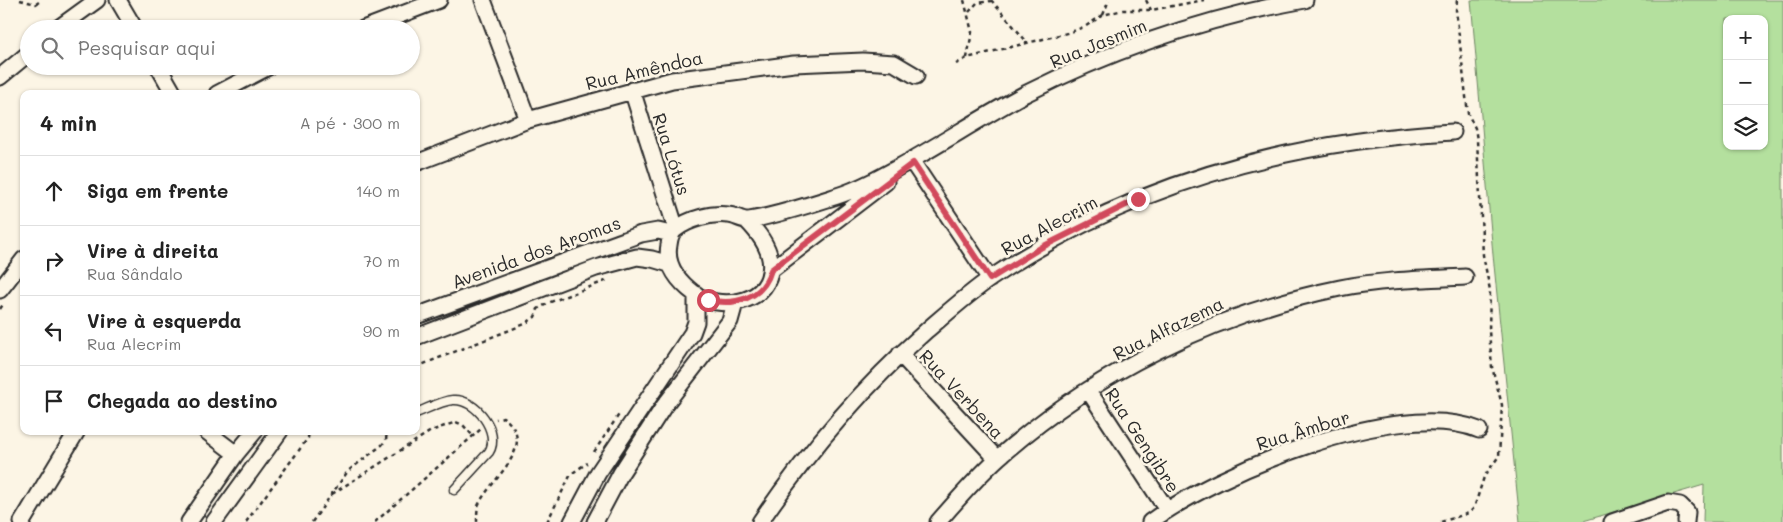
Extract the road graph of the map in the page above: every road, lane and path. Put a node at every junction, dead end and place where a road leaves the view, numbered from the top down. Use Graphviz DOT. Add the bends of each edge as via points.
graph roads {
  1 [pos="20,0"];
  2 [pos="42,0"];
  3 [pos="97,0"];
  4 [pos="118,0"];
  5 [pos="439,0"];
  6 [pos="483,0"];
  7 [pos="964,0"];
  8 [pos="1109,0"];
  9 [pos="1146,0"];
  10 [pos="1204,0"];
  11 [pos="1305,0"];
  12 [pos="1457,0"];
  13 [pos="992,1"];
  14 [pos="1151,10"];
  15 [pos="969,12"];
  16 [pos="1103,16"];
  17 [pos="69,20"];
  18 [pos="130,20"];
  19 [pos="387,20"];
  20 [pos="1027,42"];
  21 [pos="967,58"];
  22 [pos="20,60"];
  23 [pos="956,64"];
  24 [pos="163,75"];
  25 [pos="253,75"];
  26 [pos="916,76"];
  27 [pos="0,77"];
  28 [pos="172,90"];
  29 [pos="225,90"];
  30 [pos="632,90"];
  31 [pos="528,120"];
  32 [pos="1453,132"];
  33 [pos="914,160"];
  34 [pos="420,161"];
  35 [pos="746,220"];
  36 [pos="673,231"];
  37 [pos="20,264"];
  38 [pos="669,264"];
  39 [pos="771,270"];
  40 [pos="1465,277"];
  41 [pos="614,278"];
  42 [pos="990,279"];
  43 [pos="0,290"];
  44 [pos="696,294"];
  45 [pos="735,303"];
  46 [pos="420,315"];
  47 [pos="420,335"];
  48 [pos="900,354"];
  49 [pos="420,364"];
  50 [pos="1088,390"];
  51 [pos="623,409"];
  52 [pos="420,412"];
  53 [pos="486,425"];
  54 [pos="1479,430"];
  55 [pos="75,435"];
  56 [pos="211,435"];
  57 [pos="252,435"];
  58 [pos="277,435"];
  59 [pos="308,435"];
  60 [pos="387,435"];
  61 [pos="473,436"];
  62 [pos="236,454"];
  63 [pos="593,455"];
  64 [pos="997,459"];
  65 [pos="589,462"];
  66 [pos="454,490"];
  67 [pos="332,494"];
  68 [pos="1167,510"];
  69 [pos="22,522"];
  70 [pos="189,522"];
  71 [pos="214,522"];
  72 [pos="246,522"];
  73 [pos="312,522"];
  74 [pos="375,522"];
  75 [pos="477,522"];
  76 [pos="547,522"];
  77 [pos="572,522"];
  78 [pos="595,522"];
  79 [pos="760,522"];
  80 [pos="938,522"];
  81 [pos="1150,522"];
  82 [pos="1441,522"];
  83 [pos="1612,522"];
  84 [pos="1686,522"];
  1 -- 2 [label="path" via="36,4"];
  3 -- 17 [label="street"];
  4 -- 18 [label="street"];
  5 -- 19 [label="street"];
  6 -- 31 [label="street"];
  7 -- 15 [label="path"];
  8 -- 16 [label="path"];
  9 -- 14 [label="path"];
  10 -- 14 [label="path"];
  11 -- 33 [label="street, Rua Jasmim" via="1183,31 1110,56 1025,94"];
  12 -- 82 [label="path" via="1468,114 1477,140 1483,254 1490,290 1492,367 1502,405 1498,456 1484,477 1474,508 1469,513"];
  13 -- 15 [label="path" via="981,1"];
  13 -- 20 [label="path"];
  14 -- 16 [label="path" via="1123,10"];
  15 -- 21 [label="path" via="972,32"];
  16 -- 20 [label="path" via="1071,32"];
  20 -- 21 [label="path"];
  21 -- 23 [label="path"];
  22 -- 27 [label="street"];
  24 -- 28 [label="street"];
  25 -- 29 [label="street"];
  26 -- 30 [label="street, Rua Amêndoa" via="894,63 863,60 710,74"];
  30 -- 31 [label="street, Rua Amêndoa"];
  30 -- 36 [label="street, Rua Lótus"];
  31 -- 34 [label="street, Rua Amêndoa"];
  32 -- 42 [label="street, Rua Alecrim" via="1342,142 1238,165 1138,199 1042,247"];
  33 -- 35 [label="street" via="840,195"];
  33 -- 39 [label="street"];
  33 -- 42 [label="street"];
  35 -- 36 [label="street" via="728,214 703,216"];
  35 -- 39 [label="street" via="764,242"];
  36 -- 38 [label="street" via="668,251"];
  36 -- 46 [label="street, Avenida dos Aromas" via="641,234"];
  37 -- 43 [label="street"];
  38 -- 44 [label="street"];
  38 -- 47 [label="street, Avenida dos Aromas" via="636,257 596,268"];
  39 -- 45 [label="street" via="768,280 759,290"];
  40 -- 50 [label="street, Rua Alfazema" via="1395,280 1342,288 1239,314 1158,349"];
  41 -- 49 [label="path" via="548,303 525,324"];
  42 -- 48 [label="street, Rua Alecrim"];
  44 -- 45 [label="street" via="721,304"];
  44 -- 77 [label="street" via="696,322 692,334 598,473"];
  45 -- 78 [label="street" via="730,321 664,406 621,473"];
  48 -- 64 [label="street, Rua Verbena"];
  48 -- 79 [label="street, Rua Alecrim" via="818,442"];
  50 -- 64 [label="street, Rua Alfazema"];
  50 -- 68 [label="street, Rua Gengibre"];
  51 -- 63 [label="path"];
  52 -- 53 [label="lane" via="453,400 465,401 478,410"];
  53 -- 61 [label="path"];
  53 -- 66 [label="lane" via="492,435 493,446"];
  53 -- 75 [label="path" via="503,416 512,424 517,436 516,451 478,508"];
  54 -- 68 [label="street, Rua Âmbar" via="1464,424 1441,422 1402,424 1312,444 1234,474"];
  55 -- 69 [label="street"];
  56 -- 62 [label="street"];
  57 -- 62 [label="street"];
  58 -- 71 [label="street"];
  59 -- 72 [label="path"];
  60 -- 67 [label="path" via="382,445 348,471"];
  61 -- 67 [label="path" via="456,422 431,432"];
  61 -- 74 [label="path"];
  62 -- 70 [label="street"];
  64 -- 80 [label="street, Rua Alfazema"];
  65 -- 76 [label="path" via="571,474"];
  67 -- 73 [label="path"];
  68 -- 81 [label="street, Rua Âmbar"];
  83 -- 84 [label="street" via="1668,503 1680,505 1686,512"];
}
